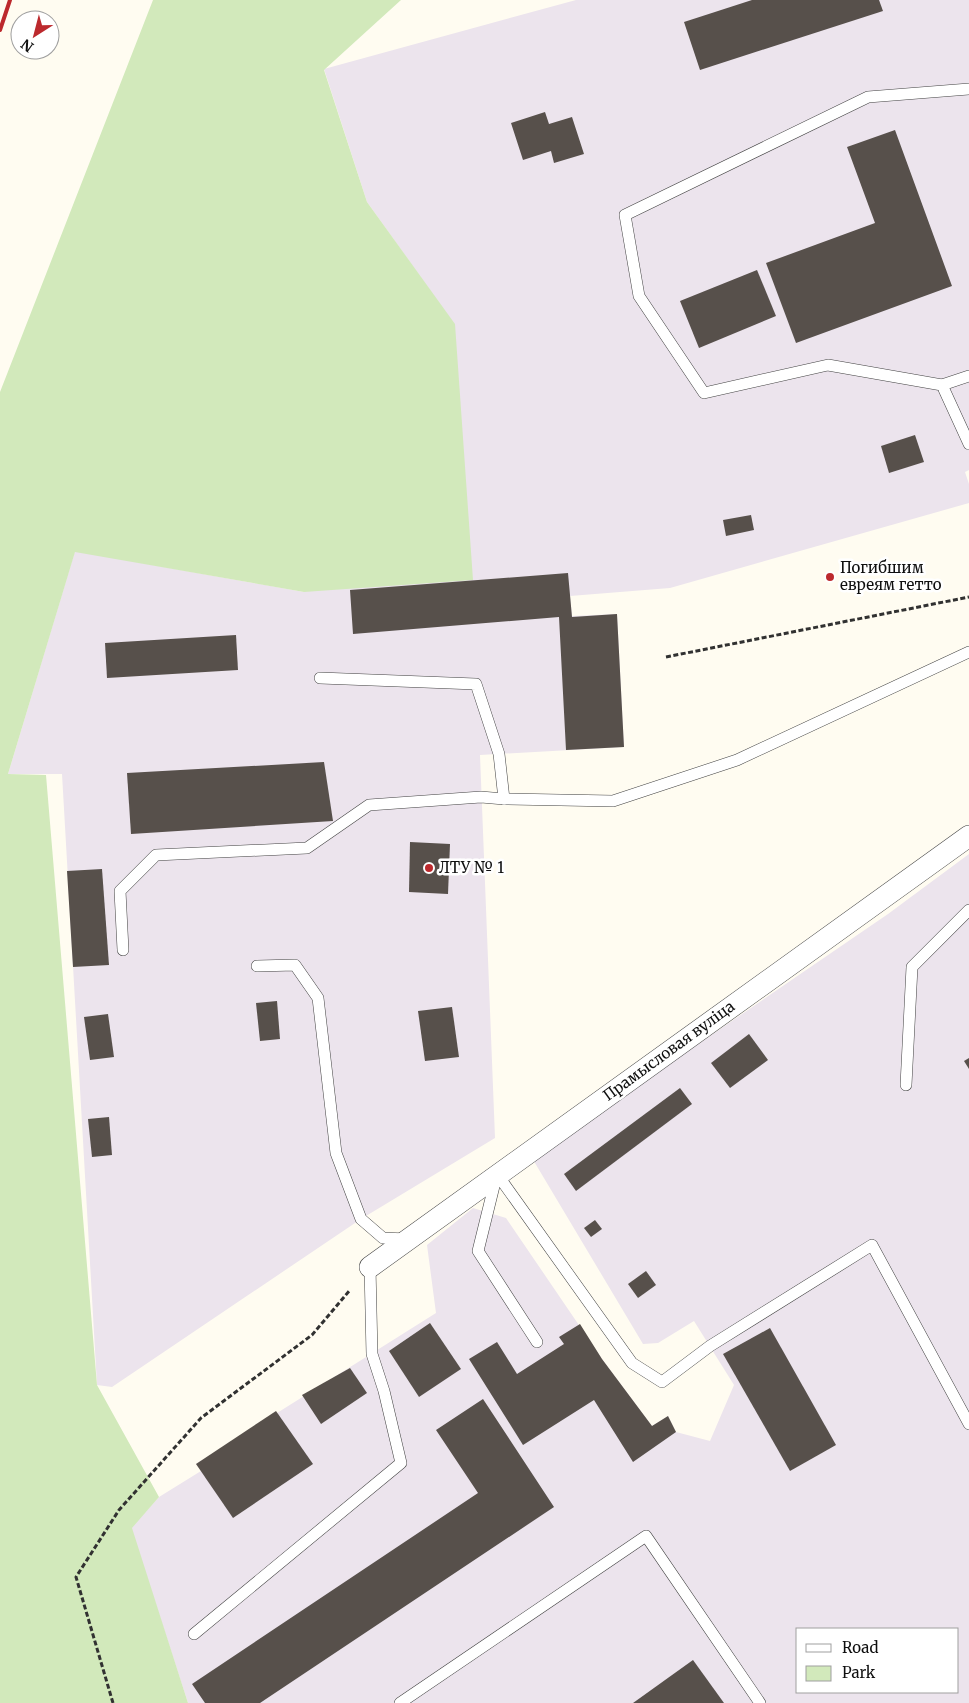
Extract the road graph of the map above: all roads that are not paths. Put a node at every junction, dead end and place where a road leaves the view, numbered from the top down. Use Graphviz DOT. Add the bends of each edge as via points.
graph roads {
  1 [pos="969,90"];
  2 [pos="969,376"];
  3 [pos="942,384"];
  4 [pos="969,444"];
  5 [pos="969,652"];
  6 [pos="320,678"];
  7 [pos="504,799"];
  8 [pos="969,836"];
  9 [pos="969,910"];
  10 [pos="123,950"];
  11 [pos="257,966"];
  12 [pos="906,1085"];
  13 [pos="497,1174"];
  14 [pos="409,1240"];
  15 [pos="370,1267"];
  16 [pos="537,1342"];
  17 [pos="969,1424"];
  18 [pos="194,1634"];
  19 [pos="400,1703"];
  20 [pos="760,1703"];
  1 -- 3 [label="lane" via="868,97 625,215 639,296 704,393 828,365"];
  2 -- 3 [label="lane"];
  3 -- 4 [label="lane"];
  5 -- 7 [label="lane" via="737,760 670,784 613,801"];
  6 -- 7 [label="lane" via="476,684 500,754"];
  7 -- 10 [label="lane" via="481,797 369,805 307,848 156,855 120,891"];
  8 -- 13 [label="street, Прамысловая вуліца"];
  9 -- 12 [label="lane" via="912,968"];
  11 -- 14 [label="lane" via="295,965 318,998 336,1153 361,1219 384,1238"];
  13 -- 14 [label="street, Прамысловая вуліца"];
  13 -- 16 [label="lane" via="478,1252"];
  13 -- 17 [label="lane" via="632,1363 662,1382 710,1346 872,1245"];
  14 -- 15 [label="street, Прамысловая вуліца"];
  15 -- 18 [label="lane" via="372,1354 401,1462"];
  19 -- 20 [label="lane" via="646,1536"];
}
